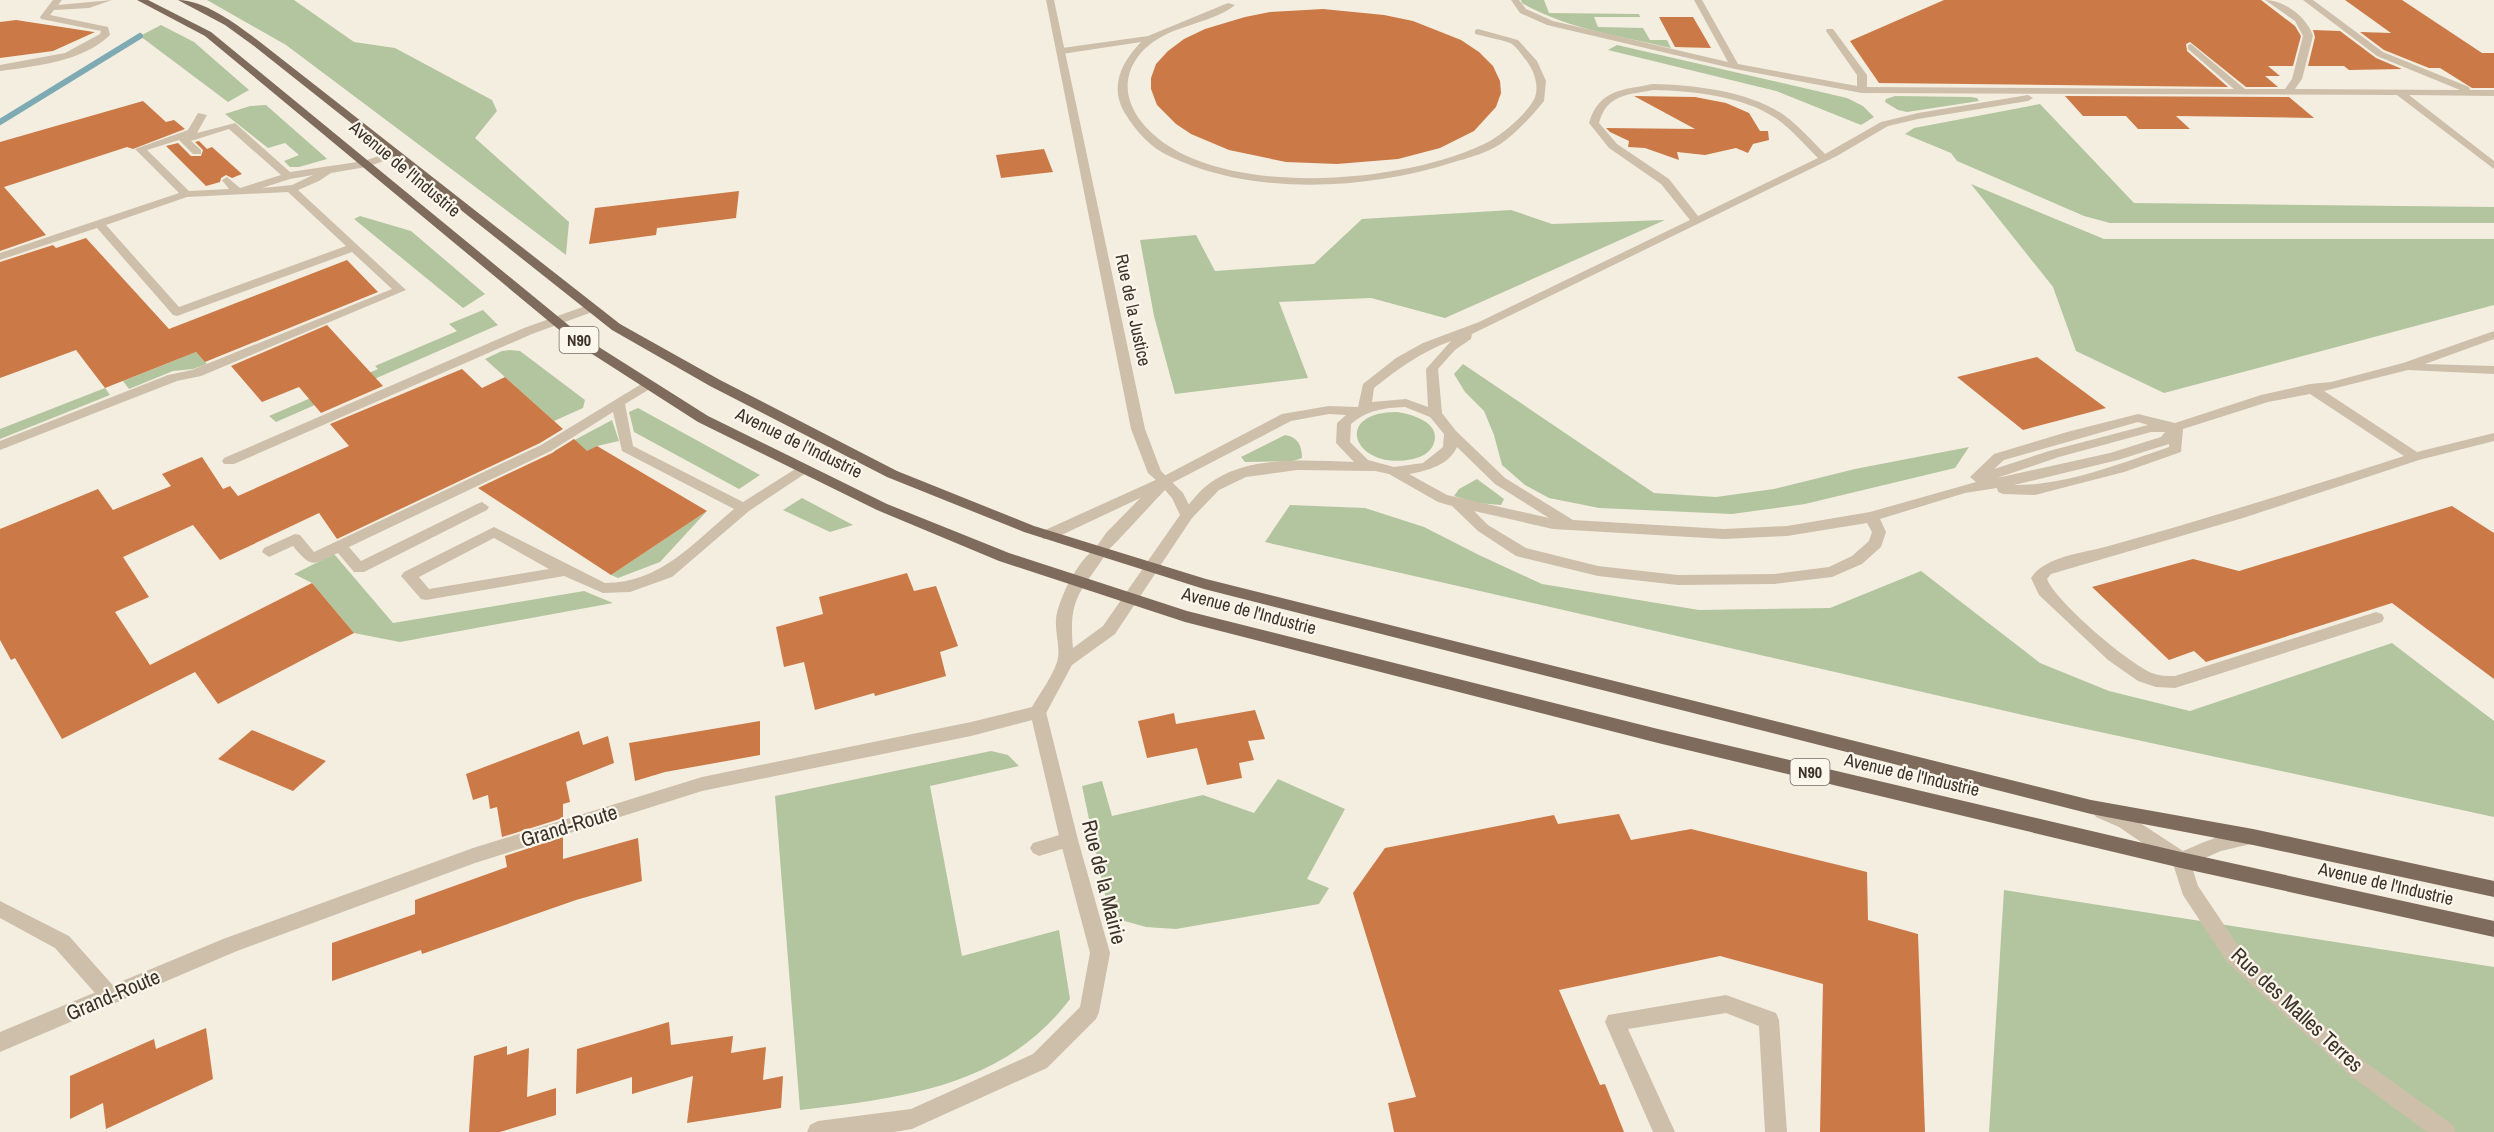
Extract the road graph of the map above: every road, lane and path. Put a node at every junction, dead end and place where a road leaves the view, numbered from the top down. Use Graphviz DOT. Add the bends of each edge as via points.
graph roads {
  1 [pos="58,0"];
  2 [pos="108,0"];
  3 [pos="141,0"];
  4 [pos="182,0"];
  5 [pos="1050,0"];
  6 [pos="1515,0"];
  7 [pos="1698,0"];
  8 [pos="2269,0"];
  9 [pos="2307,0"];
  10 [pos="1231,5"];
  11 [pos="51,8"];
  12 [pos="1830,31"];
  13 [pos="1478,32"];
  14 [pos="1150,38"];
  15 [pos="2191,47"];
  16 [pos="1062,51"];
  17 [pos="1735,66"];
  18 [pos="0,68"];
  19 [pos="1862,90"];
  20 [pos="2063,92"];
  21 [pos="2243,92"];
  22 [pos="2287,93"];
  23 [pos="2400,93"];
  24 [pos="2477,93"];
  25 [pos="2494,93"];
  26 [pos="202,115"];
  27 [pos="197,152"];
  28 [pos="395,154"];
  29 [pos="1824,158"];
  30 [pos="366,164"];
  31 [pos="2494,166"];
  32 [pos="329,170"];
  33 [pos="288,176"];
  34 [pos="227,180"];
  35 [pos="292,190"];
  36 [pos="238,192"];
  37 [pos="186,194"];
  38 [pos="1696,221"];
  39 [pos="99,224"];
  40 [pos="354,247"];
  41 [pos="0,256"];
  42 [pos="591,308"];
  43 [pos="556,322"];
  44 [pos="1483,325"];
  45 [pos="2494,335"];
  46 [pos="2408,366"];
  47 [pos="2494,370"];
  48 [pos="648,384"];
  49 [pos="2310,388"];
  50 [pos="618,403"];
  51 [pos="1361,409"];
  52 [pos="1435,414"];
  53 [pos="2176,427"];
  54 [pos="1451,434"];
  55 [pos="2494,437"];
  56 [pos="0,446"];
  57 [pos="2415,457"];
  58 [pos="229,461"];
  59 [pos="1375,467"];
  60 [pos="805,469"];
  61 [pos="1394,471"];
  62 [pos="1165,481"];
  63 [pos="1964,489"];
  64 [pos="1457,503"];
  65 [pos="482,507"];
  66 [pos="744,508"];
  67 [pos="1187,515"];
  68 [pos="1871,517"];
  69 [pos="1567,523"];
  70 [pos="1048,536"];
  71 [pos="340,546"];
  72 [pos="269,552"];
  73 [pos="1100,552"];
  74 [pos="1151,568"];
  75 [pos="564,571"];
  76 [pos="1077,582"];
  77 [pos="1130,600"];
  78 [pos="2376,618"];
  79 [pos="1066,661"];
  80 [pos="1038,712"];
  81 [pos="2091,807"];
  82 [pos="2253,837"];
  83 [pos="1069,840"];
  84 [pos="1039,848"];
  85 [pos="2181,860"];
  86 [pos="2494,889"];
  87 [pos="0,909"];
  88 [pos="2494,929"];
  89 [pos="110,996"];
  90 [pos="0,1042"];
  91 [pos="818,1132"];
  92 [pos="1664,1132"];
  93 [pos="1776,1132"];
  94 [pos="2445,1132"];
  1 -- 11 [label="street"];
  2 -- 11 [label="street"];
  3 -- 30 [label="main road, Avenue de l'Industrie / N90" via="208,34"];
  4 -- 28 [label="main road, Avenue de l'Industrie / N90" via="228,23"];
  5 -- 16 [label="street, Rue de la Justice"];
  6 -- 17 [label="street" via="1523,11 1550,23"];
  7 -- 17 [label="street"];
  8 -- 22 [label="street" via="2307,29 2297,79"];
  9 -- 24 [label="street" via="2380,54"];
  10 -- 14 [label="street"];
  11 -- 18 [label="street" via="44,17 105,29 105,35 89,46 57,58"];
  12 -- 19 [label="street" via="1862,75"];
  13 -- 14 [label="street" via="1515,42 1532,61 1541,81 1539,101 1495,143 1428,168 1338,181 1273,179 1215,168 1172,153 1140,129 1124,102 1121,79 1132,55"];
  14 -- 16 [label="street"];
  15 -- 21 [label="street"];
  16 -- 62 [label="street, Rue de la Justice" via="1138,429 1155,473"];
  17 -- 19 [label="street"];
  19 -- 20 [label="street"];
  20 -- 21 [label="street"];
  20 -- 29 [label="street" via="1885,124"];
  21 -- 22 [label="street"];
  22 -- 23 [label="street"];
  23 -- 24 [label="street"];
  23 -- 31 [label="street"];
  24 -- 25 [label="street"];
  26 -- 37 [label="street" via="192,132 140,149"];
  27 -- 33 [label="street" via="184,140 231,125"];
  28 -- 30 [label="street"];
  28 -- 42 [label="main road, Avenue de l'Industrie / N90"];
  29 -- 38 [label="street"];
  29 -- 38 [label="street" via="1782,117 1738,99 1684,88 1653,87 1608,98 1598,109 1594,123 1601,135 1616,150 1652,171 1683,200"];
  30 -- 32 [label="street"];
  30 -- 43 [label="main road, Avenue de l'Industrie / N90"];
  32 -- 33 [label="street"];
  32 -- 35 [label="street" via="310,184"];
  33 -- 36 [label="street"];
  34 -- 36 [label="street"];
  35 -- 36 [label="street"];
  35 -- 40 [label="street"];
  36 -- 37 [label="street"];
  37 -- 39 [label="street"];
  38 -- 44 [label="street"];
  39 -- 40 [label="street" via="177,312"];
  39 -- 41 [label="street"];
  40 -- 56 [label="street" via="400,290 196,373 173,378"];
  42 -- 43 [label="street"];
  42 -- 70 [label="main road, Avenue de l'Industrie / N90" via="616,327 715,383 892,474"];
  43 -- 48 [label="main road, Avenue de l'Industrie / N90"];
  43 -- 58 [label="street"];
  44 -- 51 [label="street" via="1427,346 1400,361 1368,387"];
  44 -- 52 [label="street" via="1451,347 1432,369"];
  45 -- 46 [label="street"];
  46 -- 47 [label="street"];
  46 -- 49 [label="street"];
  48 -- 50 [label="street"];
  48 -- 60 [label="main road, Avenue de l'Industrie / N90" via="703,419"];
  49 -- 53 [label="street"];
  49 -- 57 [label="street"];
  50 -- 66 [label="street" via="627,448"];
  50 -- 71 [label="street" via="546,448"];
  51 -- 52 [label="street" via="1406,403"];
  51 -- 59 [label="street" via="1344,423 1343,442 1363,463"];
  51 -- 62 [label="street" via="1287,417"];
  52 -- 54 [label="street"];
  53 -- 63 [label="street" via="2151,428 2011,466"];
  53 -- 63 [label="street" via="2176,448 2119,469 2035,490"];
  54 -- 61 [label="street" via="1450,449 1427,467"];
  54 -- 69 [label="street" via="1500,481"];
  55 -- 57 [label="street"];
  57 -- 78 [label="street" via="2238,515 2074,560 2046,570 2039,578 2044,591 2113,654 2155,681 2175,682"];
  59 -- 61 [label="street"];
  59 -- 67 [label="street" via="1252,471 1223,481"];
  60 -- 66 [label="street"];
  60 -- 76 [label="main road, Avenue de l'Industrie / N90" via="882,507"];
  61 -- 64 [label="street" via="1422,489"];
  62 -- 67 [label="street, Rue de la Justice"];
  62 -- 70 [label="street"];
  62 -- 73 [label="street"];
  63 -- 68 [label="street"];
  64 -- 68 [label="street" via="1483,528 1521,552 1598,571 1678,580 1774,579 1832,572 1857,560 1876,543 1878,532"];
  64 -- 69 [label="street" via="1553,524"];
  65 -- 71 [label="street" via="359,568"];
  66 -- 75 [label="street" via="667,573 625,588 603,588"];
  67 -- 74 [label="street"];
  68 -- 69 [label="street" via="1787,531 1724,534"];
  70 -- 73 [label="main road, Avenue de l'Industrie / N90"];
  71 -- 72 [label="street" via="312,559 295,539"];
  73 -- 74 [label="main road, Avenue de l'Industrie / N90"];
  73 -- 76 [label="street"];
  74 -- 77 [label="street"];
  74 -- 81 [label="main road, Avenue de l'Industrie / N90"];
  75 -- 75 [label="street" via="426,595 409,576 494,532"];
  76 -- 77 [label="main road, Avenue de l'Industrie / N90"];
  76 -- 79 [label="street" via="1064,615"];
  77 -- 79 [label="street" via="1109,630"];
  77 -- 85 [label="main road, Avenue de l'Industrie / N90" via="1658,736"];
  79 -- 80 [label="street"];
  80 -- 83 [label="street, Rue de la Mairie"];
  80 -- 89 [label="street, Grand-Route" via="702,784 473,856 230,945"];
  81 -- 82 [label="main road, Avenue de l'Industrie / N90"];
  81 -- 85 [label="street" via="2125,822"];
  82 -- 85 [label="street" via="2219,844"];
  82 -- 86 [label="main road, Avenue de l'Industrie / N90"];
  83 -- 84 [label="street"];
  83 -- 91 [label="street, Rue de la Mairie" via="1100,953 1089,1012 1040,1061 912,1119"];
  85 -- 88 [label="main road, Avenue de l'Industrie / N90"];
  85 -- 94 [label="street, Rue des Malles Terres" via="2190,889 2234,956 2358,1069"];
  87 -- 89 [label="street" via="62,942"];
  89 -- 90 [label="street, Grand-Route"];
  92 -- 93 [label="street" via="1615,1022 1726,1004 1769,1020"];
}
